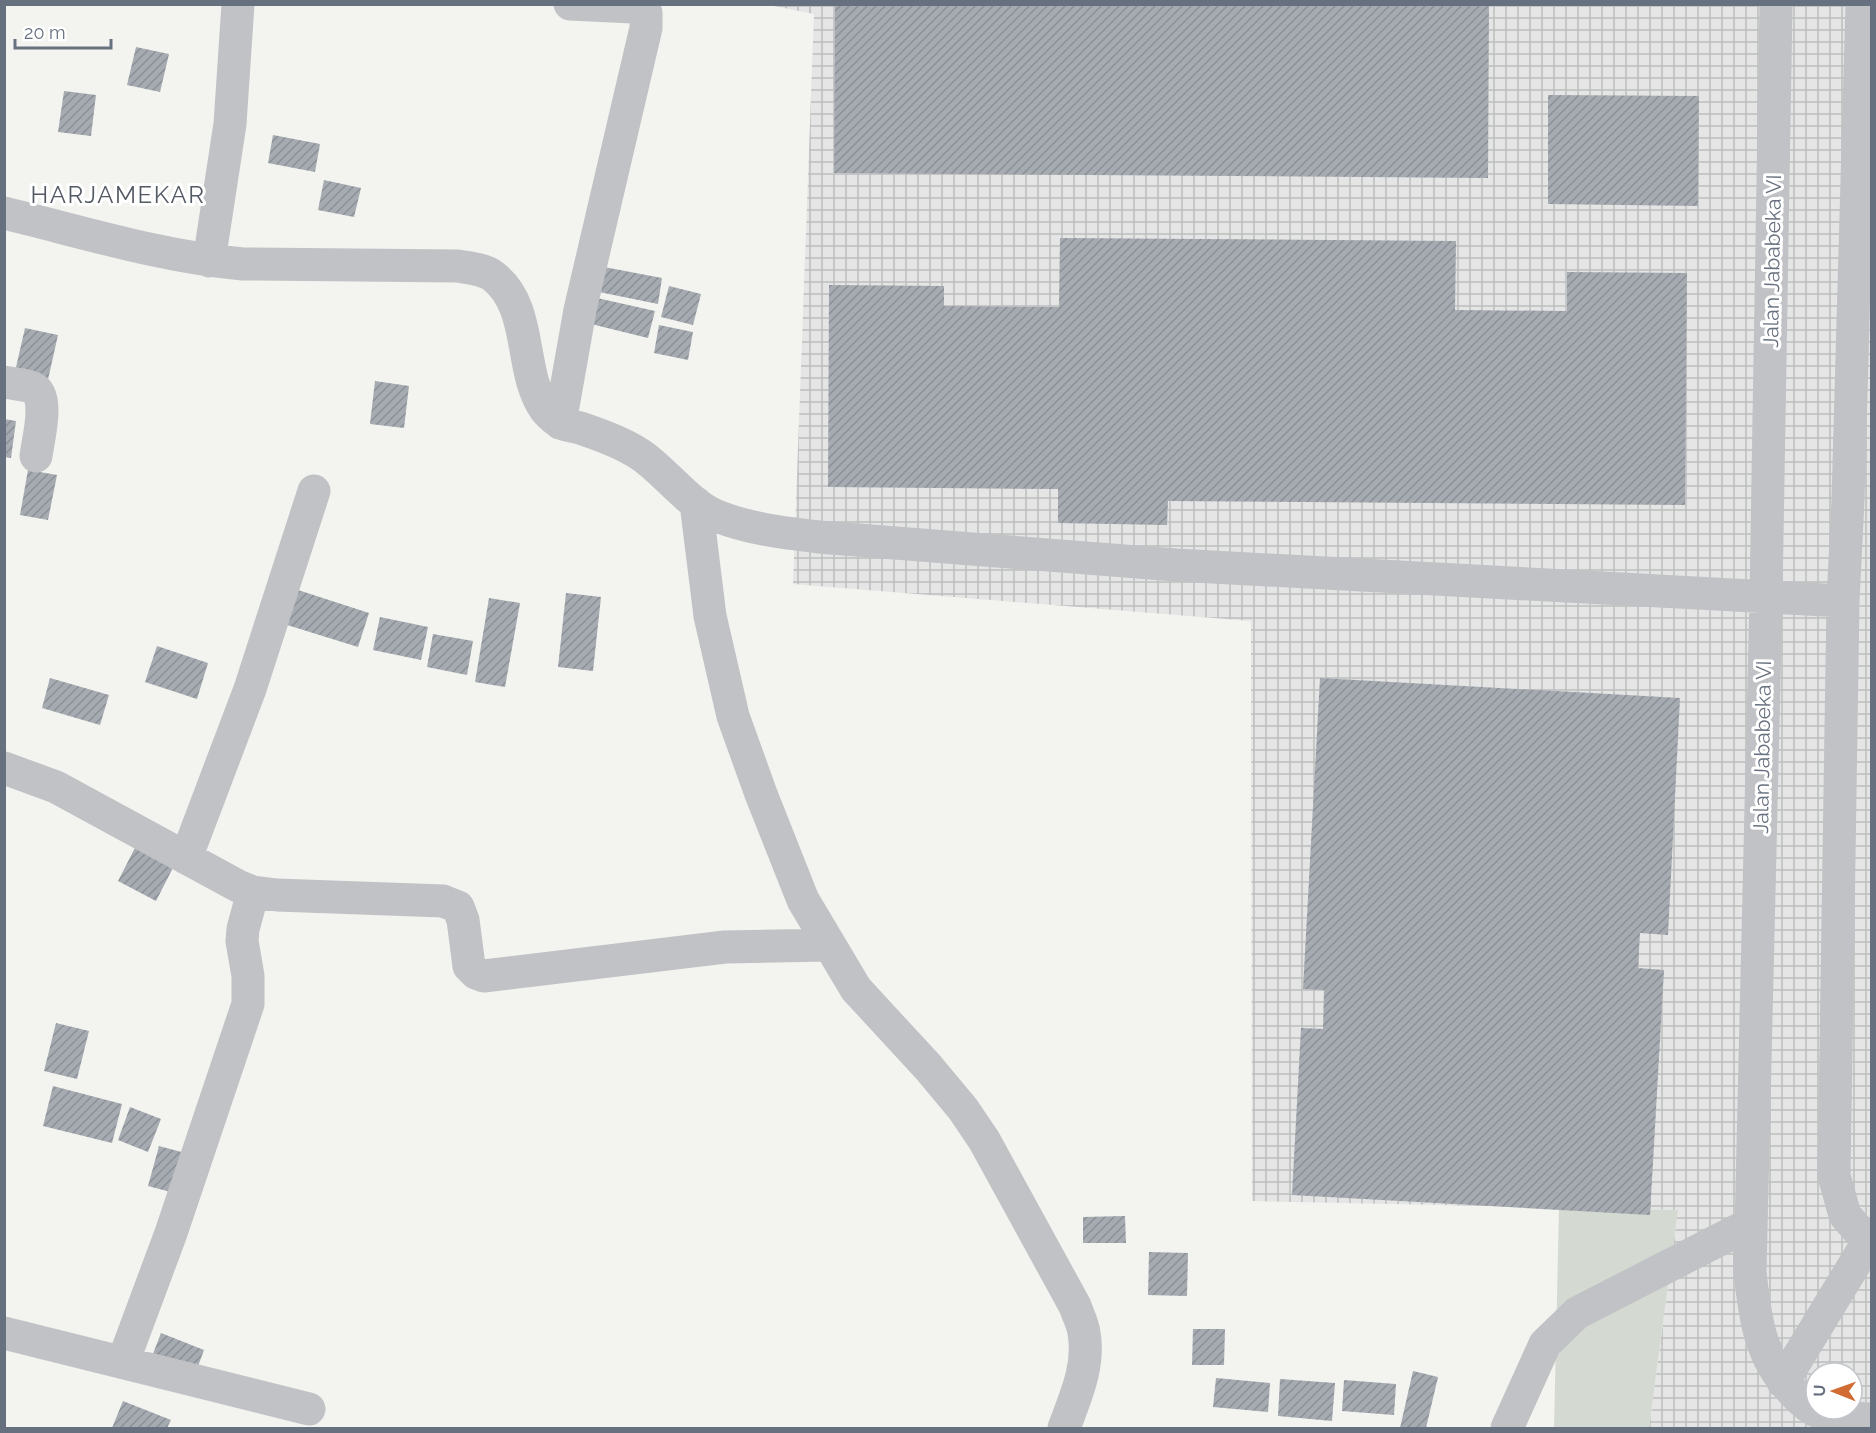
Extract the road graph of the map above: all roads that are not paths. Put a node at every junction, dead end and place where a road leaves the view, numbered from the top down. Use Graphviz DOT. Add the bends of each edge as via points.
graph roads {
  1 [pos="238,4"];
  2 [pos="570,4"];
  3 [pos="1776,4"];
  4 [pos="1862,4"];
  5 [pos="4,213"];
  6 [pos="209,261"];
  7 [pos="4,382"];
  8 [pos="560,423"];
  9 [pos="36,456"];
  10 [pos="314,491"];
  11 [pos="1860,501"];
  12 [pos="696,502"];
  13 [pos="1766,597"];
  14 [pos="1843,601"];
  15 [pos="4,768"];
  16 [pos="186,858"];
  17 [pos="253,892"];
  18 [pos="829,945"];
  19 [pos="1750,1224"];
  20 [pos="1870,1243"];
  21 [pos="4,1334"];
  22 [pos="123,1362"];
  23 [pos="1783,1382"];
  24 [pos="309,1409"];
  25 [pos="1872,1419"];
  26 [pos="1064,1428"];
  27 [pos="1507,1428"];
  1 -- 6 [label="street" via="230,124"];
  2 -- 8 [label="street" via="641,9 646,13 646,28 580,310"];
  3 -- 13 [label="street, Jalan Jababeka VI"];
  4 -- 11 [label="street"];
  5 -- 6 [label="street"];
  6 -- 8 [label="street" via="458,266 492,275 513,299 535,385 545,409"];
  7 -- 9 [label="street" via="39,393 42,403"];
  8 -- 12 [label="street" via="620,442 639,453"];
  10 -- 16 [label="street" via="250,689"];
  11 -- 14 [label="street"];
  12 -- 13 [label="street" via="715,515 742,524 819,537 1176,565"];
  12 -- 18 [label="street" via="710,616 733,717 803,900"];
  13 -- 14 [label="street"];
  13 -- 19 [label="street, Jalan Jababeka VI"];
  14 -- 20 [label="street" via="1834,1176 1845,1215"];
  15 -- 16 [label="street" via="56,787"];
  16 -- 17 [label="street"];
  17 -- 18 [label="street" via="442,901 458,907 469,966 484,976 725,947"];
  17 -- 22 [label="street" via="242,941 248,1005"];
  18 -- 26 [label="street" via="856,989 963,1109 1075,1306 1084,1332 1083,1375"];
  19 -- 23 [label="street, Jalan Jababeka VI" via="1755,1317 1766,1354"];
  19 -- 27 [label="street" via="1577,1313 1545,1344"];
  20 -- 23 [label="street"];
  21 -- 22 [label="street"];
  22 -- 24 [label="street"];
  23 -- 25 [label="street, Jalan Jababeka VI" via="1804,1404 1822,1414"];
}
